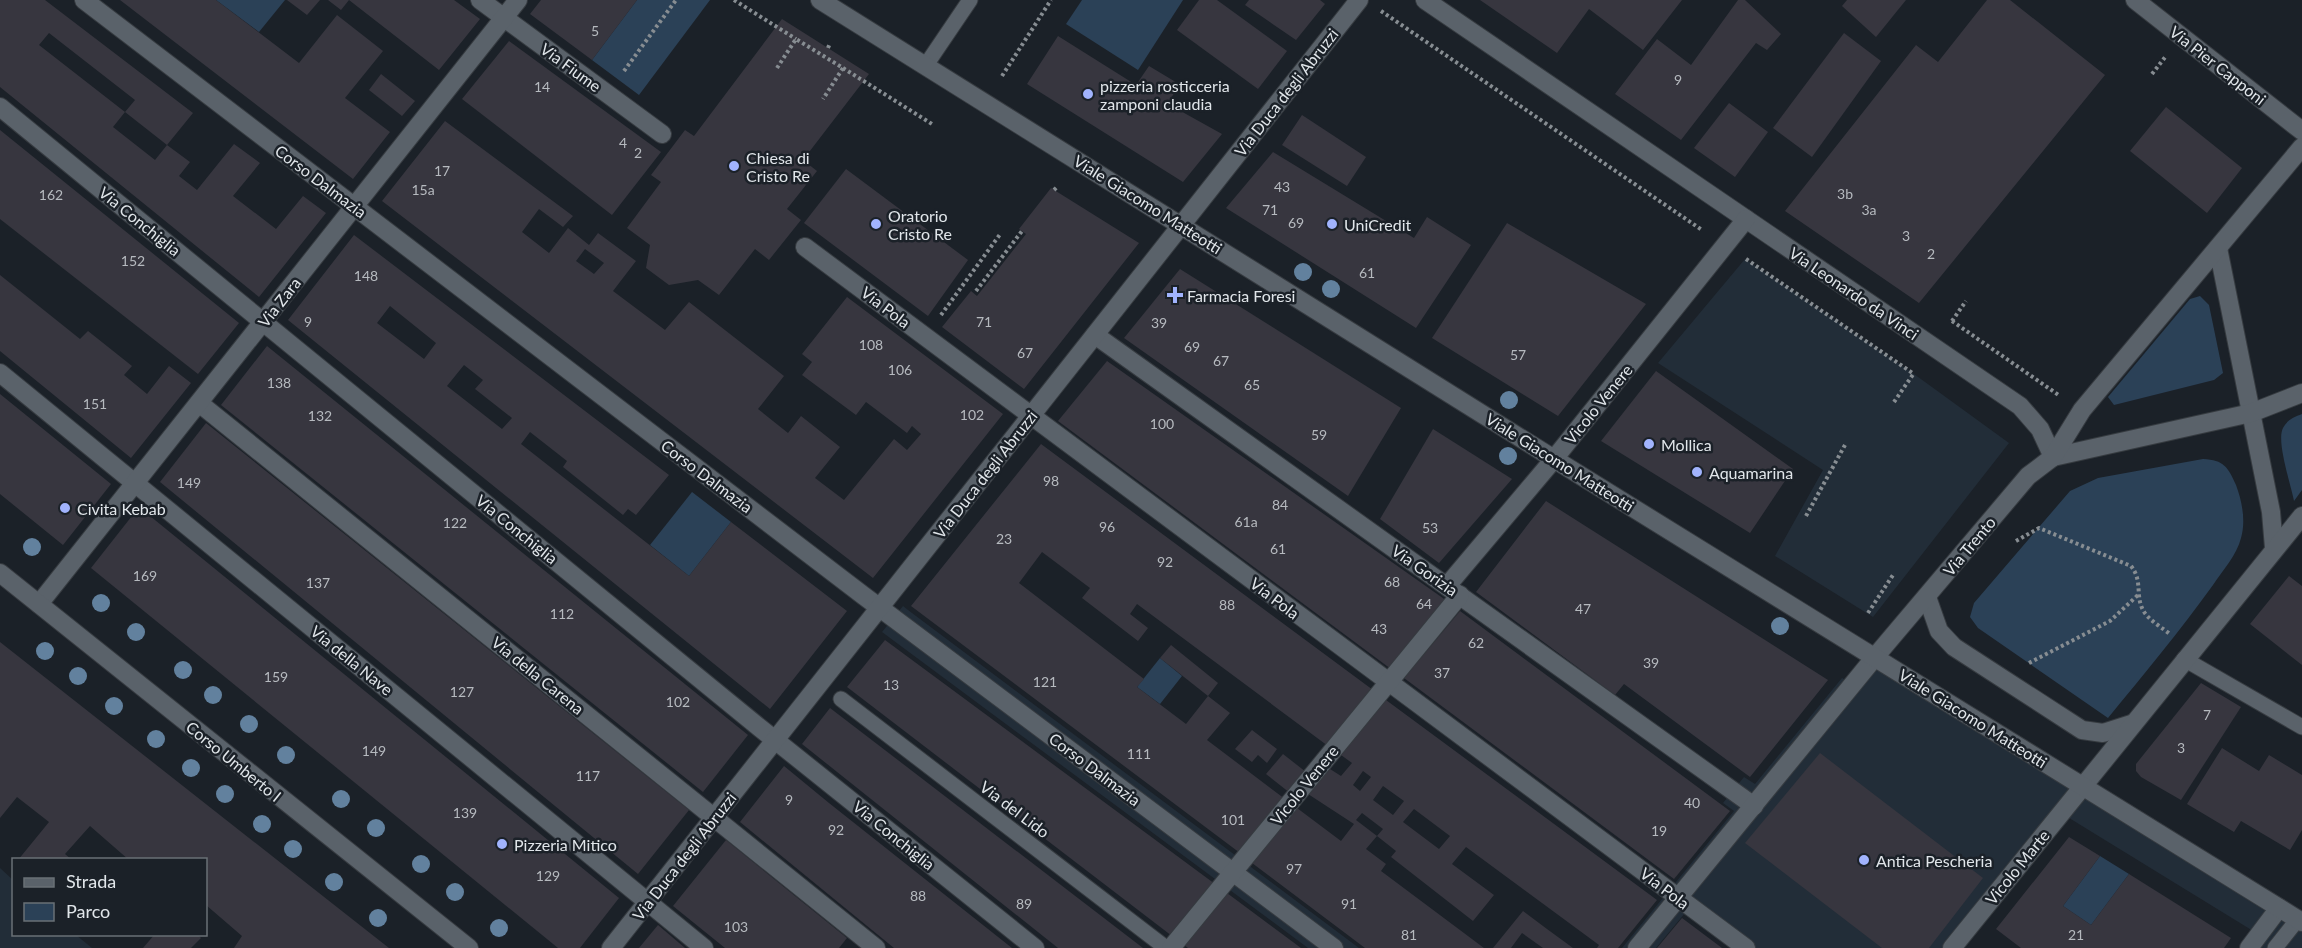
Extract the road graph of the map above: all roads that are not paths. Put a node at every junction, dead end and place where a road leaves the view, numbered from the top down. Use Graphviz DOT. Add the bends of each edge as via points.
graph roads {
  1 [pos="84,0"];
  2 [pos="480,0"];
  3 [pos="518,0"];
  4 [pos="820,0"];
  5 [pos="970,0"];
  6 [pos="1425,0"];
  7 [pos="2135,0"];
  8 [pos="1366,3"];
  9 [pos="504,18"];
  10 [pos="926,65"];
  11 [pos="0,107"];
  12 [pos="2302,131"];
  13 [pos="662,134"];
  14 [pos="2302,147"];
  15 [pos="354,207"];
  16 [pos="1746,219"];
  17 [pos="1182,225"];
  18 [pos="805,247"];
  19 [pos="2218,248"];
  20 [pos="263,322"];
  21 [pos="1095,335"];
  22 [pos="0,373"];
  23 [pos="2302,393"];
  24 [pos="199,403"];
  25 [pos="2251,413"];
  26 [pos="1031,416"];
  27 [pos="2053,457"];
  28 [pos="1554,459"];
  29 [pos="135,483"];
  30 [pos="2302,516"];
  31 [pos="2274,548"];
  32 [pos="0,573"];
  33 [pos="1454,590"];
  34 [pos="1926,597"];
  35 [pos="39,604"];
  36 [pos="880,608"];
  37 [pos="1875,657"];
  38 [pos="2184,659"];
  39 [pos="1389,682"];
  40 [pos="841,699"];
  41 [pos="2133,723"];
  42 [pos="2302,727"];
  43 [pos="775,740"];
  44 [pos="2082,786"];
  45 [pos="1754,806"];
  46 [pos="715,816"];
  47 [pos="1233,872"];
  48 [pos="1678,898"];
  49 [pos="647,902"];
  50 [pos="2279,908"];
  51 [pos="2300,920"];
  52 [pos="1962,945"];
  53 [pos="469,948"];
  54 [pos="611,948"];
  55 [pos="704,948"];
  56 [pos="876,948"];
  57 [pos="1035,948"];
  58 [pos="1169,948"];
  59 [pos="1334,948"];
  60 [pos="1637,948"];
  61 [pos="1746,948"];
  62 [pos="2249,948"];
  63 [pos="2276,948"];
  1 -- 15 [label="street, Corso Dalmazia"];
  2 -- 9 [label="street, Via Fiume"];
  3 -- 9 [label="street, Via Zara"];
  4 -- 10 [label="street, Viale Giacomo Matteotti"];
  5 -- 10 [label="lane"];
  6 -- 16 [label="street, Via Leonardo da Vinci"];
  7 -- 12 [label="street, Via Pier Capponi"];
  8 -- 17 [label="street, Via Duca degli Abruzzi"];
  9 -- 13 [label="street, Via Fiume"];
  9 -- 15 [label="street, Via Zara"];
  10 -- 17 [label="street, Viale Giacomo Matteotti"];
  11 -- 20 [label="street, Via Conchiglia"];
  14 -- 19 [label="street, Via Trento"];
  15 -- 20 [label="street, Via Zara"];
  15 -- 36 [label="street, Corso Dalmazia"];
  16 -- 27 [label="street, Via Leonardo da Vinci" via="2020,406 2040,429"];
  16 -- 28 [label="street, Vicolo Venere"];
  17 -- 21 [label="street, Via Duca degli Abruzzi"];
  17 -- 28 [label="street, Viale Giacomo Matteotti"];
  18 -- 26 [label="street, Via Pola"];
  19 -- 25 [label="street"];
  19 -- 27 [label="street, Via Trento" via="2082,410"];
  20 -- 24 [label="street, Via Zara"];
  20 -- 43 [label="street, Via Conchiglia"];
  21 -- 26 [label="street, Via Duca degli Abruzzi"];
  21 -- 33 [label="street, Via Gorizia"];
  22 -- 29 [label="street, Via della Nave"];
  23 -- 25 [label="street"];
  24 -- 29 [label="street, Via Zara"];
  24 -- 46 [label="street, Via della Carena"];
  25 -- 27 [label="street"];
  25 -- 31 [label="street" via="2274,529"];
  26 -- 36 [label="street, Via Duca degli Abruzzi"];
  26 -- 39 [label="street, Via Pola"];
  27 -- 34 [label="street, Via Trento" via="2028,476"];
  28 -- 33 [label="street, Vicolo Venere"];
  28 -- 37 [label="street, Viale Giacomo Matteotti"];
  29 -- 35 [label="street, Via Zara"];
  29 -- 49 [label="street, Via della Nave"];
  30 -- 31 [label="street, Vicolo Marte"];
  31 -- 38 [label="street, Vicolo Marte"];
  32 -- 35 [label="street, Corso Umberto I"];
  33 -- 39 [label="street, Vicolo Venere"];
  33 -- 45 [label="street, Via Gorizia"];
  34 -- 37 [label="street, Via Trento"];
  34 -- 41 [label="street" via="1939,631 1954,647 2082,730 2103,733"];
  35 -- 53 [label="street, Corso Umberto I"];
  36 -- 43 [label="street, Via Duca degli Abruzzi"];
  36 -- 47 [label="street, Corso Dalmazia"];
  37 -- 44 [label="street, Viale Giacomo Matteotti"];
  37 -- 45 [label="street, Via Trento"];
  38 -- 41 [label="street, Vicolo Marte"];
  38 -- 42 [label="lane"];
  39 -- 47 [label="street, Vicolo Venere"];
  39 -- 48 [label="street, Via Pola"];
  40 -- 58 [label="lane, Via del Lido"];
  41 -- 44 [label="street, Vicolo Marte"];
  43 -- 46 [label="street, Via Duca degli Abruzzi"];
  43 -- 57 [label="street, Via Conchiglia"];
  44 -- 50 [label="street, Viale Giacomo Matteotti"];
  44 -- 52 [label="street, Vicolo Marte"];
  45 -- 48 [label="street, Via Trento"];
  46 -- 49 [label="street, Via Duca degli Abruzzi"];
  46 -- 56 [label="street, Via della Carena"];
  47 -- 58 [label="street, Vicolo Venere"];
  47 -- 59 [label="street, Corso Dalmazia"];
  48 -- 60 [label="street, Via Trento"];
  48 -- 61 [label="street, Via Pola"];
  49 -- 54 [label="street, Via Duca degli Abruzzi"];
  49 -- 55 [label="street, Via della Nave"];
  50 -- 51 [label="street, Viale Giacomo Matteotti"];
  50 -- 62 [label="street"];
  51 -- 63 [label="lane"];
}
